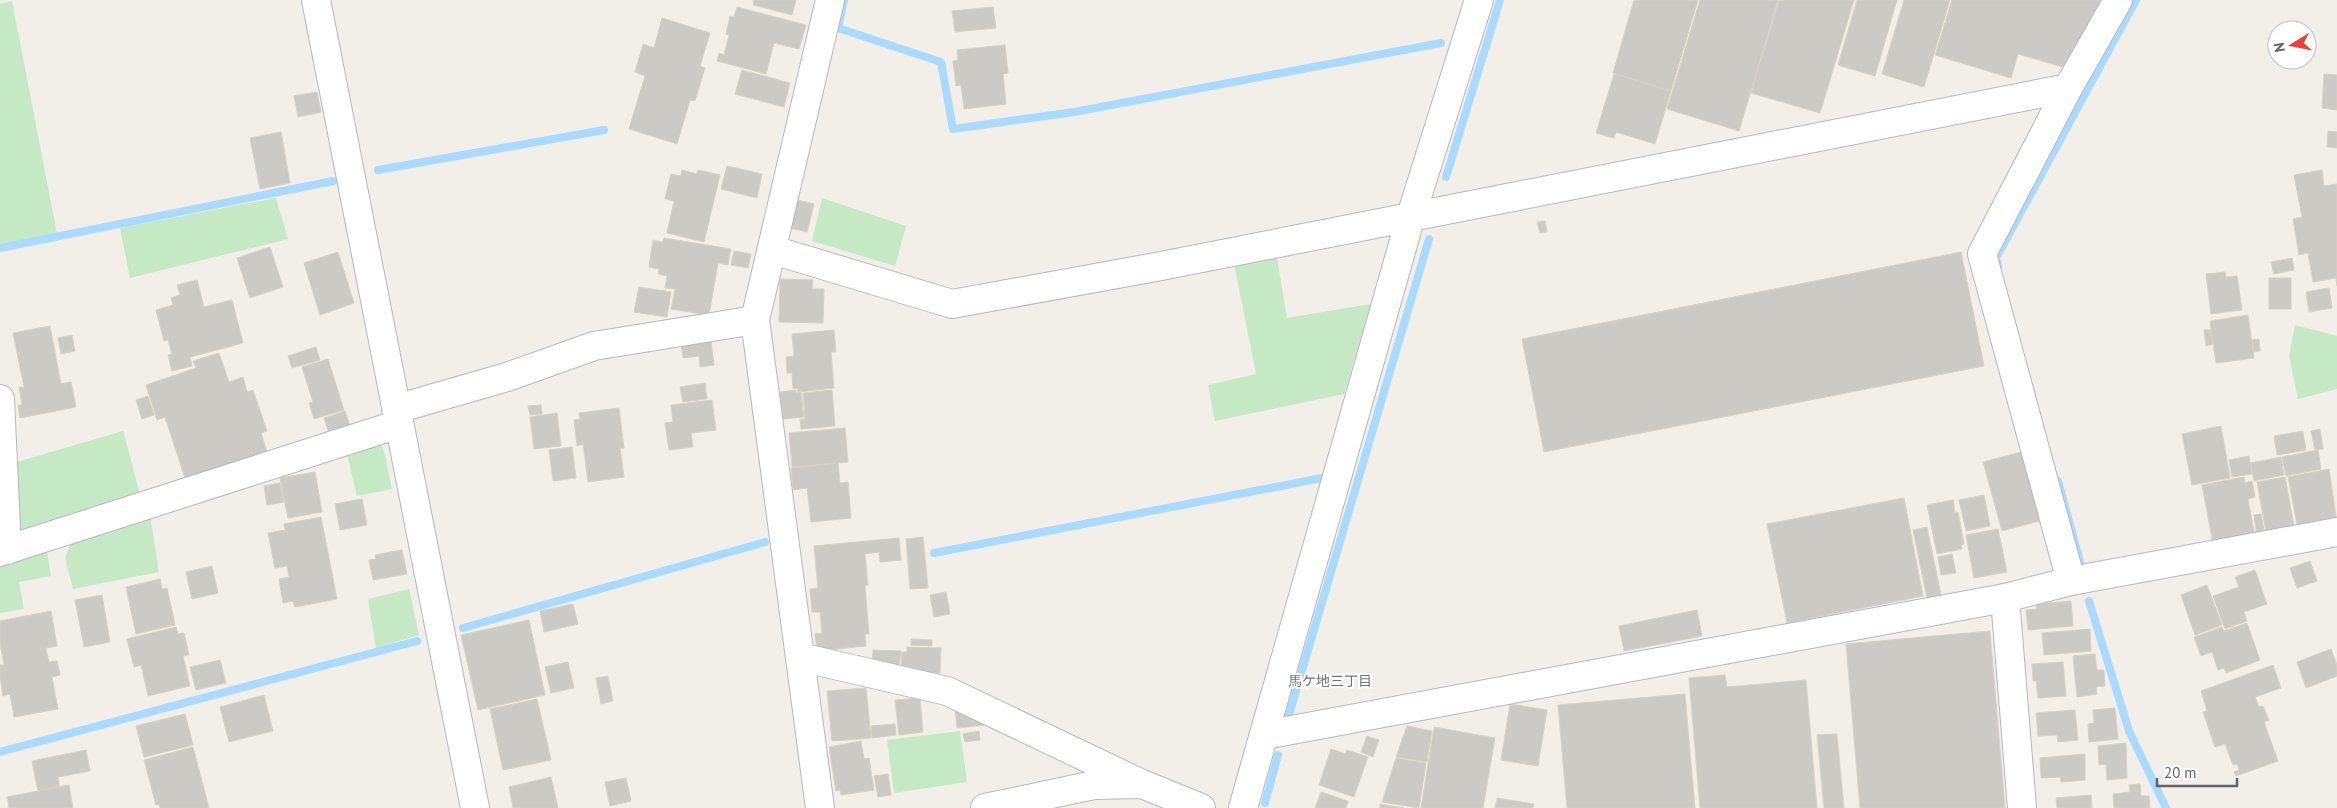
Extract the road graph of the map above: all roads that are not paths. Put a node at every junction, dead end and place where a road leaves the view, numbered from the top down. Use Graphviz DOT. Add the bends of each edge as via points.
graph roads {
  1 [pos="316,0"];
  2 [pos="830,0"];
  3 [pos="1479,0"];
  4 [pos="2118,0"];
  5 [pos="2068,88"];
  6 [pos="1411,216"];
  7 [pos="773,250"];
  8 [pos="755,320"];
  9 [pos="0,399"];
  10 [pos="397,416"];
  11 [pos="2337,532"];
  12 [pos="4,551"];
  13 [pos="2071,581"];
  14 [pos="2006,598"];
  15 [pos="800,657"];
  16 [pos="1264,736"];
  17 [pos="1142,784"];
  18 [pos="475,808"];
  19 [pos="820,808"];
  20 [pos="985,808"];
  21 [pos="1201,808"];
  22 [pos="1243,808"];
  23 [pos="2022,808"];
  1 -- 10 [label="street"];
  2 -- 7 [label="street"];
  3 -- 6 [label="street"];
  4 -- 5 [label="street"];
  5 -- 6 [label="street"];
  5 -- 13 [label="street" via="1982,254"];
  6 -- 7 [label="street" via="952,304"];
  6 -- 16 [label="street"];
  7 -- 8 [label="street"];
  8 -- 10 [label="street" via="594,346"];
  8 -- 15 [label="street"];
  9 -- 12 [label="street"];
  10 -- 12 [label="street"];
  10 -- 18 [label="street"];
  11 -- 13 [label="street"];
  13 -- 14 [label="street"];
  14 -- 16 [label="street"];
  14 -- 23 [label="street"];
  15 -- 17 [label="street" via="947,691"];
  15 -- 19 [label="street"];
  16 -- 22 [label="street"];
  17 -- 20 [label="street" via="1094,785"];
  17 -- 21 [label="street"];
}
